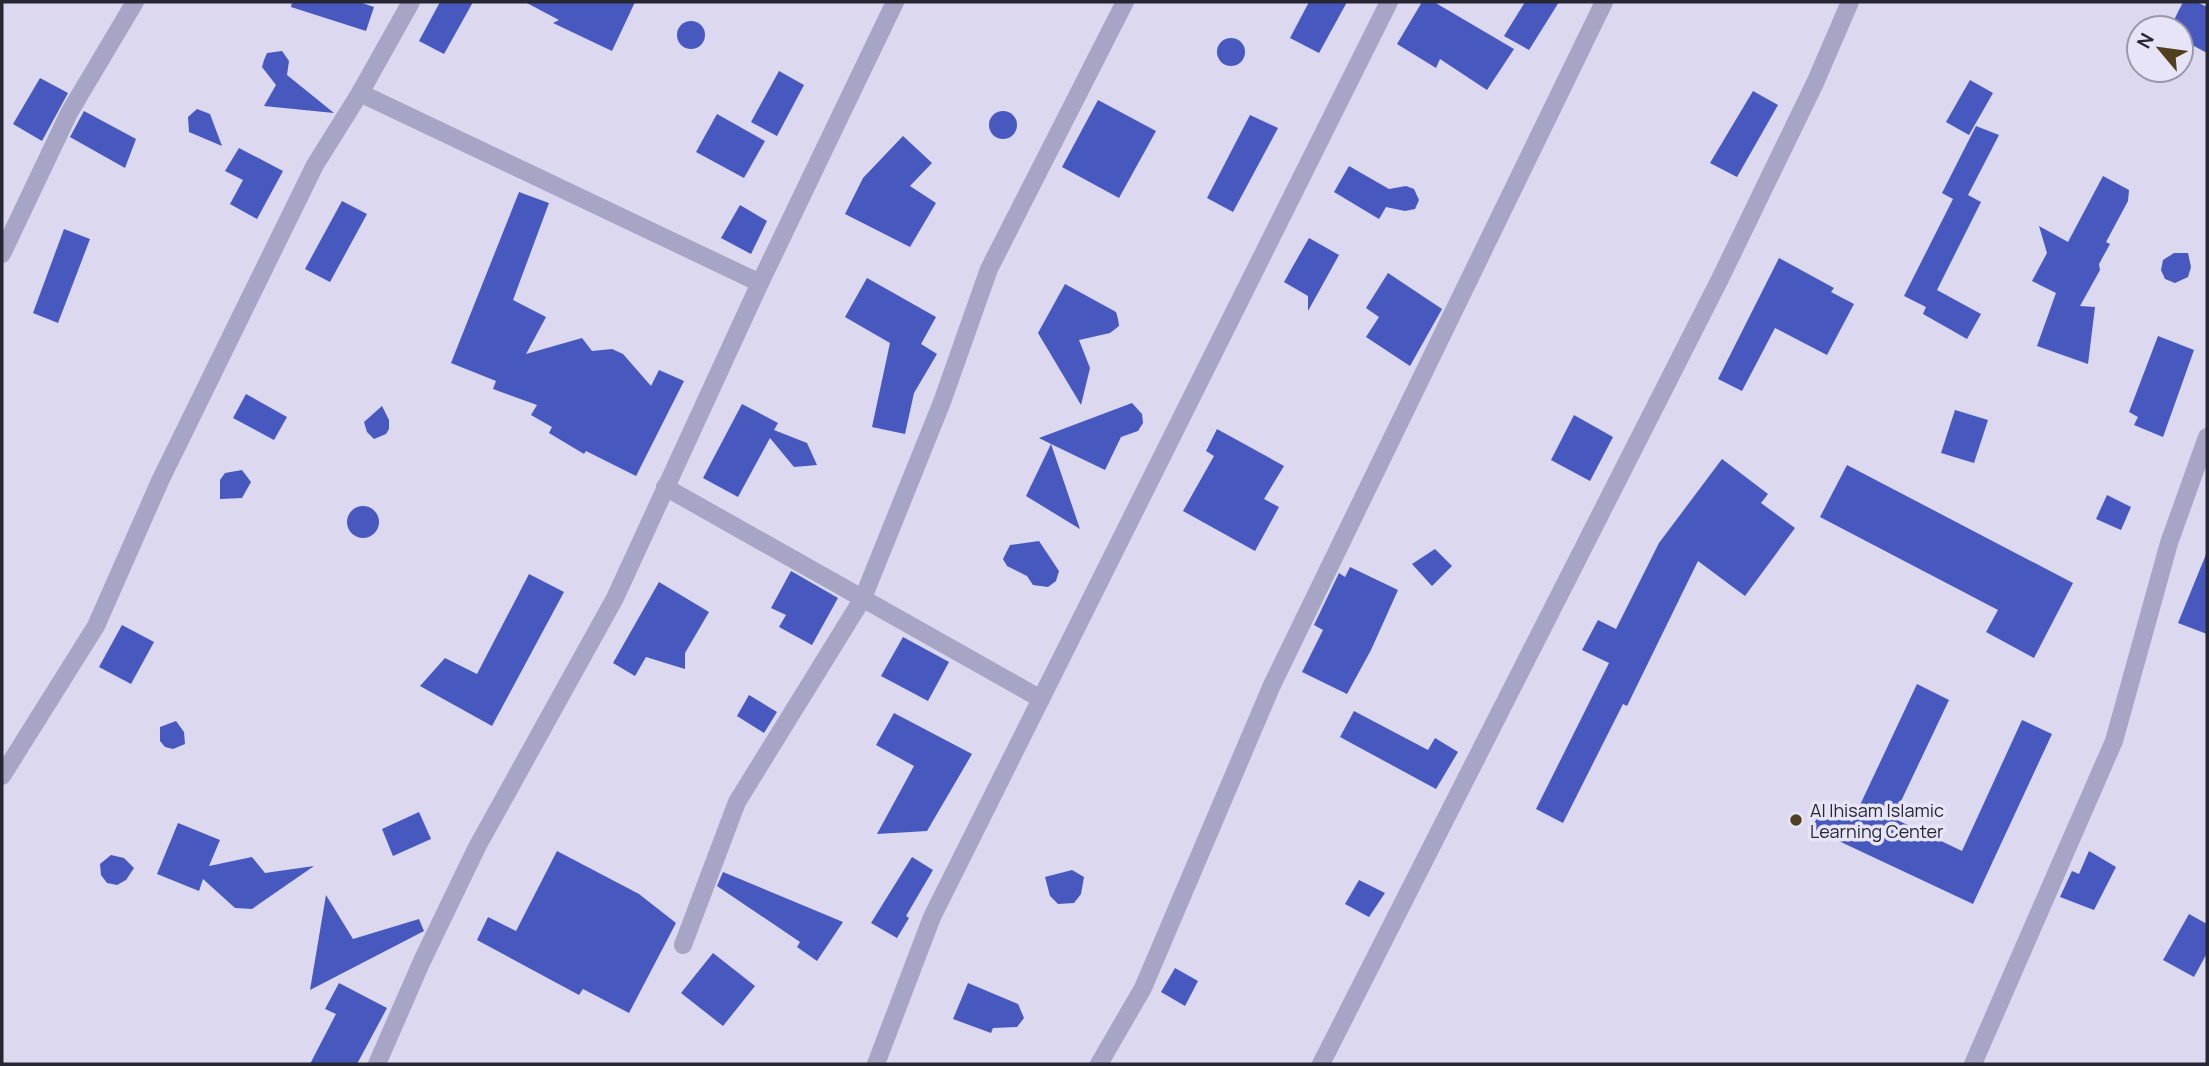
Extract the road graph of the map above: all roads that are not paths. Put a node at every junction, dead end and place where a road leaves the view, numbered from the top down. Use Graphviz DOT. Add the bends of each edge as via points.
graph roads {
  1 [pos="135,2"];
  2 [pos="411,2"];
  3 [pos="895,2"];
  4 [pos="1125,2"];
  5 [pos="1389,2"];
  6 [pos="1604,2"];
  7 [pos="1850,2"];
  8 [pos="360,93"];
  9 [pos="2,254"];
  10 [pos="760,283"];
  11 [pos="2207,437"];
  12 [pos="665,487"];
  13 [pos="863,598"];
  14 [pos="1041,699"];
  15 [pos="2,776"];
  16 [pos="683,946"];
  17 [pos="377,1064"];
  18 [pos="876,1064"];
  19 [pos="1099,1064"];
  20 [pos="1321,1064"];
  21 [pos="1973,1064"];
  1 -- 9 [label="street" via="69,113"];
  2 -- 8 [label="street"];
  3 -- 10 [label="street"];
  4 -- 13 [label="street" via="989,269 942,402"];
  5 -- 14 [label="street"];
  6 -- 19 [label="street" via="1272,685 1143,988"];
  7 -- 20 [label="street" via="1720,279"];
  8 -- 10 [label="street"];
  8 -- 15 [label="street" via="315,165 160,481 96,626"];
  10 -- 12 [label="street"];
  11 -- 21 [label="street" via="2169,543 2114,741"];
  12 -- 13 [label="street"];
  12 -- 17 [label="street" via="615,598 472,859"];
  13 -- 14 [label="street"];
  13 -- 16 [label="street" via="737,802"];
  14 -- 18 [label="street" via="932,917"];
}
